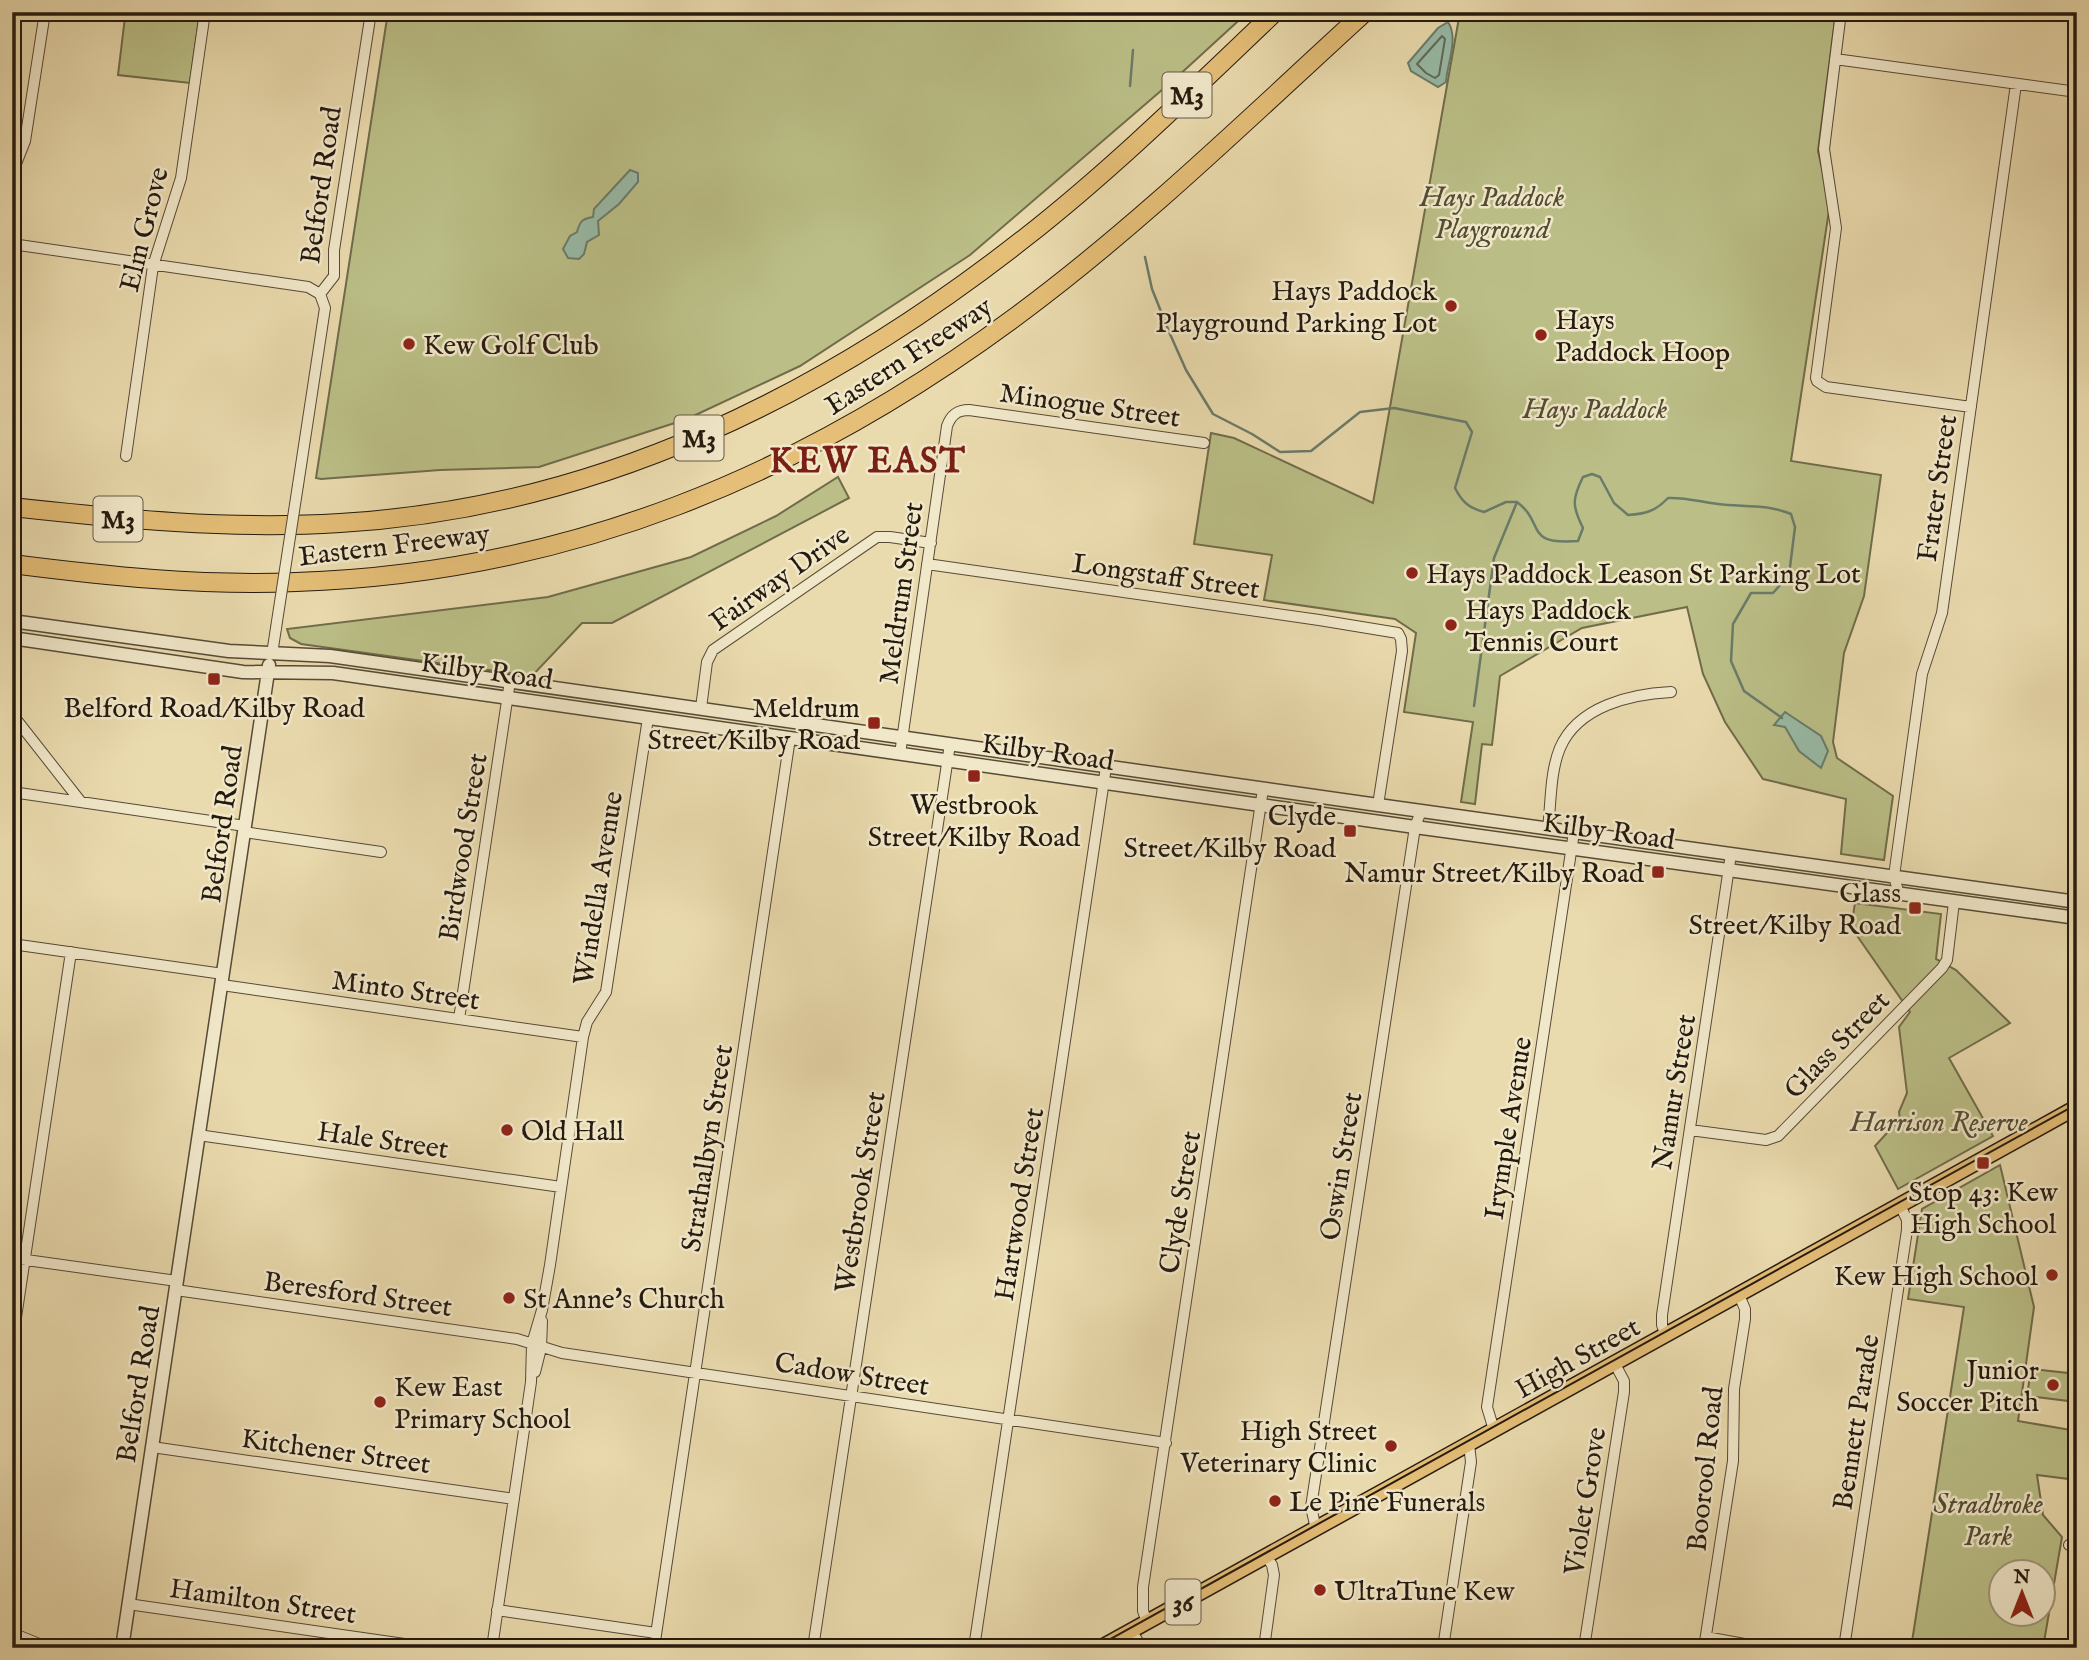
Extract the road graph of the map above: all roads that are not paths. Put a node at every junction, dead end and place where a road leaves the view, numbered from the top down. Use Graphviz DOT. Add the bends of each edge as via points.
graph roads {
  1 [pos="45,12"];
  2 [pos="205,12"];
  3 [pos="371,12"];
  4 [pos="1275,12"];
  5 [pos="1367,12"];
  6 [pos="1841,12"];
  7 [pos="1835,59"];
  8 [pos="2015,83"];
  9 [pos="2077,92"];
  10 [pos="12,174"];
  11 [pos="12,244"];
  12 [pos="153,266"];
  13 [pos="320,294"];
  14 [pos="1971,407"];
  15 [pos="969,410"];
  16 [pos="1204,443"];
  17 [pos="126,456"];
  18 [pos="12,508"];
  19 [pos="931,542"];
  20 [pos="12,564"];
  21 [pos="927,564"];
  22 [pos="12,621"];
  23 [pos="97,633"];
  24 [pos="12,638"];
  25 [pos="95,650"];
  26 [pos="272,654"];
  27 [pos="268,673"];
  28 [pos="510,681"];
  29 [pos="1671,692"];
  30 [pos="508,698"];
  31 [pos="701,708"];
  32 [pos="12,714"];
  33 [pos="648,718"];
  34 [pos="901,737"];
  35 [pos="790,738"];
  36 [pos="950,744"];
  37 [pos="900,754"];
  38 [pos="947,761"];
  39 [pos="1106,766"];
  40 [pos="1105,783"];
  41 [pos="1263,789"];
  42 [pos="12,792"];
  43 [pos="81,802"];
  44 [pos="1378,805"];
  45 [pos="1261,806"];
  46 [pos="1421,811"];
  47 [pos="1415,827"];
  48 [pos="1548,828"];
  49 [pos="245,829"];
  50 [pos="1574,832"];
  51 [pos="1572,849"];
  52 [pos="381,852"];
  53 [pos="1731,854"];
  54 [pos="1729,871"];
  55 [pos="1894,876"];
  56 [pos="1899,895"];
  57 [pos="1954,902"];
  58 [pos="2077,903"];
  59 [pos="2076,918"];
  60 [pos="12,944"];
  61 [pos="71,952"];
  62 [pos="223,980"];
  63 [pos="459,1020"];
  64 [pos="583,1037"];
  65 [pos="2077,1107"];
  66 [pos="1690,1130"];
  67 [pos="198,1135"];
  68 [pos="561,1187"];
  69 [pos="1899,1206"];
  70 [pos="12,1258"];
  71 [pos="25,1259"];
  72 [pos="176,1286"];
  73 [pos="1738,1295"];
  74 [pos="1666,1336"];
  75 [pos="12,1344"];
  76 [pos="537,1346"];
  77 [pos="1615,1364"];
  78 [pos="695,1372"];
  79 [pos="851,1395"];
  80 [pos="1008,1420"];
  81 [pos="1493,1430"];
  82 [pos="1166,1443"];
  83 [pos="1469,1444"];
  84 [pos="152,1447"];
  85 [pos="514,1499"];
  86 [pos="1316,1529"];
  87 [pos="1266,1556"];
  88 [pos="128,1604"];
  89 [pos="497,1610"];
  90 [pos="1147,1622"];
  91 [pos="1131,1630"];
  92 [pos="12,1633"];
  93 [pos="656,1633"];
  94 [pos="1705,1643"];
  95 [pos="49,1648"];
  96 [pos="122,1648"];
  97 [pos="432,1648"];
  98 [pos="492,1648"];
  99 [pos="654,1648"];
  100 [pos="813,1648"];
  101 [pos="974,1648"];
  102 [pos="1100,1648"];
  103 [pos="1142,1648"];
  104 [pos="1264,1648"];
  105 [pos="1443,1648"];
  106 [pos="1584,1648"];
  107 [pos="1766,1648"];
  108 [pos="1844,1648"];
  1 -- 10 [label="street" via="24,141"];
  2 -- 12 [label="street, Elm Grove" via="181,178"];
  3 -- 13 [label="street, Belford Road" via="334,250 334,276"];
  4 -- 18 [label="highway, Eastern Freeway / M3" via="1103,172 967,283 819,379 668,450 514,497 400,518 224,526"];
  5 -- 20 [label="highway, Eastern Freeway / M3" via="1145,212 994,332 835,435 701,498 623,526 524,553 387,576 294,583 199,582"];
  6 -- 7 [label="street"];
  7 -- 8 [label="street"];
  7 -- 14 [label="street" via="1824,157 1836,228 1817,381 1826,387"];
  8 -- 9 [label="street"];
  8 -- 14 [label="street, Frater Street"];
  11 -- 12 [label="street"];
  12 -- 13 [label="street" via="308,287"];
  12 -- 17 [label="street, Elm Grove"];
  13 -- 26 [label="street, Belford Road, bridge" via="325,308"];
  14 -- 55 [label="street, Frater Street" via="1942,613 1922,674"];
  15 -- 16 [label="street, Minogue Street"];
  15 -- 19 [label="street, Meldrum Street" via="957,412 947,426"];
  19 -- 21 [label="street, Meldrum Street"];
  19 -- 31 [label="street, Fairway Drive" via="877,537 713,650"];
  21 -- 34 [label="street, Meldrum Street"];
  21 -- 44 [label="street, Longstaff Street" via="1398,633 1402,651"];
  22 -- 23 [label="street, Kilby Road"];
  23 -- 25 [label="street"];
  23 -- 26 [label="street, Kilby Road"];
  24 -- 25 [label="street, Kilby Road"];
  25 -- 27 [label="street, Kilby Road"];
  26 -- 27 [label="street, Belford Road"];
  26 -- 28 [label="street, Kilby Road" via="330,656"];
  27 -- 30 [label="street, Kilby Road" via="332,673"];
  27 -- 49 [label="street, Belford Road"];
  28 -- 30 [label="street, Birdwood Street"];
  28 -- 31 [label="street, Kilby Road"];
  29 -- 48 [label="street" via="1614,702 1571,730 1557,755"];
  30 -- 33 [label="street, Kilby Road"];
  30 -- 63 [label="street, Birdwood Street"];
  31 -- 34 [label="street, Kilby Road"];
  32 -- 43 [label="street"];
  33 -- 35 [label="street, Kilby Road"];
  33 -- 64 [label="street, Windella Avenue" via="606,992"];
  34 -- 36 [label="street, Kilby Road"];
  34 -- 37 [label="street, Meldrum Street"];
  35 -- 37 [label="street, Kilby Road"];
  35 -- 78 [label="street, Strathalbyn Street"];
  36 -- 38 [label="street, Westbrook Street"];
  36 -- 39 [label="street, Kilby Road"];
  37 -- 38 [label="street, Kilby Road"];
  38 -- 40 [label="street, Kilby Road"];
  38 -- 79 [label="street, Westbrook Street"];
  39 -- 40 [label="street, Hartwood Street"];
  39 -- 41 [label="street, Kilby Road"];
  40 -- 45 [label="street, Kilby Road"];
  40 -- 80 [label="street, Hartwood Street"];
  41 -- 44 [label="street, Kilby Road"];
  41 -- 45 [label="street, Clyde Street"];
  42 -- 43 [label="street"];
  43 -- 49 [label="street"];
  44 -- 46 [label="street, Kilby Road"];
  45 -- 47 [label="street, Kilby Road"];
  45 -- 82 [label="street, Clyde Street"];
  46 -- 47 [label="street, Oswin Street"];
  46 -- 48 [label="street, Kilby Road"];
  47 -- 51 [label="street, Kilby Road"];
  47 -- 86 [label="street, Oswin Street" via="1311,1507"];
  48 -- 50 [label="street, Kilby Road"];
  49 -- 52 [label="street"];
  49 -- 62 [label="street, Belford Road"];
  50 -- 51 [label="street, Irymple Avenue"];
  50 -- 53 [label="street, Kilby Road"];
  51 -- 54 [label="street, Kilby Road"];
  51 -- 81 [label="street, Irymple Avenue" via="1487,1407"];
  53 -- 54 [label="street, Namur Street"];
  53 -- 55 [label="street, Kilby Road"];
  54 -- 56 [label="street, Kilby Road"];
  54 -- 66 [label="street, Namur Street"];
  55 -- 56 [label="street, Frater Street"];
  55 -- 58 [label="street, Kilby Road"];
  56 -- 57 [label="street, Kilby Road"];
  57 -- 59 [label="street, Kilby Road"];
  57 -- 66 [label="street, Glass Street" via="1942,968 1778,1136 1766,1140"];
  58 -- 59 [label="street"];
  60 -- 61 [label="street, Minto Street"];
  61 -- 62 [label="street, Minto Street"];
  61 -- 71 [label="street"];
  62 -- 63 [label="street, Minto Street"];
  62 -- 67 [label="street, Belford Road"];
  63 -- 64 [label="street, Minto Street"];
  64 -- 68 [label="street, Windella Avenue"];
  65 -- 69 [label="main road, High Street / 36"];
  66 -- 74 [label="street, Namur Street" via="1662,1315"];
  67 -- 68 [label="street, Hale Street"];
  67 -- 72 [label="street, Belford Road"];
  68 -- 76 [label="street, Windella Avenue"];
  69 -- 73 [label="main road, High Street / 36"];
  69 -- 108 [label="street, Bennett Parade" via="1907,1230"];
  70 -- 71 [label="street, Beresford Street"];
  71 -- 72 [label="street, Beresford Street"];
  71 -- 75 [label="street"];
  72 -- 76 [label="street, Beresford Street" via="517,1339"];
  72 -- 84 [label="street, Belford Road"];
  73 -- 74 [label="main road, High Street / 36"];
  73 -- 94 [label="street, Boorool Road" via="1745,1319 1734,1389 1733,1461"];
  74 -- 77 [label="main road, High Street / 36"];
  76 -- 78 [label="street, Cadow Street"];
  76 -- 85 [label="street, Windella Avenue"];
  77 -- 81 [label="main road, High Street / 36"];
  77 -- 106 [label="street, Violet Grove" via="1625,1381 1624,1392"];
  78 -- 79 [label="street, Cadow Street"];
  78 -- 93 [label="street, Strathalbyn Street"];
  79 -- 80 [label="street, Cadow Street"];
  79 -- 100 [label="street, Westbrook Street"];
  80 -- 82 [label="street, Cadow Street"];
  80 -- 101 [label="street, Hartwood Street"];
  81 -- 83 [label="main road, High Street / 36"];
  82 -- 90 [label="street, Clyde Street" via="1143,1587"];
  83 -- 86 [label="main road, High Street / 36"];
  83 -- 105 [label="street" via="1472,1462"];
  84 -- 85 [label="street, Kitchener Street"];
  84 -- 88 [label="street, Belford Road"];
  85 -- 89 [label="street, Windella Avenue"];
  86 -- 87 [label="main road, High Street / 36"];
  87 -- 90 [label="main road, High Street / 36"];
  87 -- 104 [label="street" via="1275,1575"];
  88 -- 96 [label="street, Belford Road"];
  88 -- 97 [label="street, Hamilton Street"];
  89 -- 93 [label="street"];
  89 -- 98 [label="street, Windella Avenue"];
  90 -- 91 [label="main road, High Street / 36"];
  91 -- 102 [label="main road, High Street / 36"];
  91 -- 103 [label="street"];
  92 -- 95 [label="street"];
  93 -- 99 [label="street, Strathalbyn Street"];
  94 -- 107 [label="street"];
}
